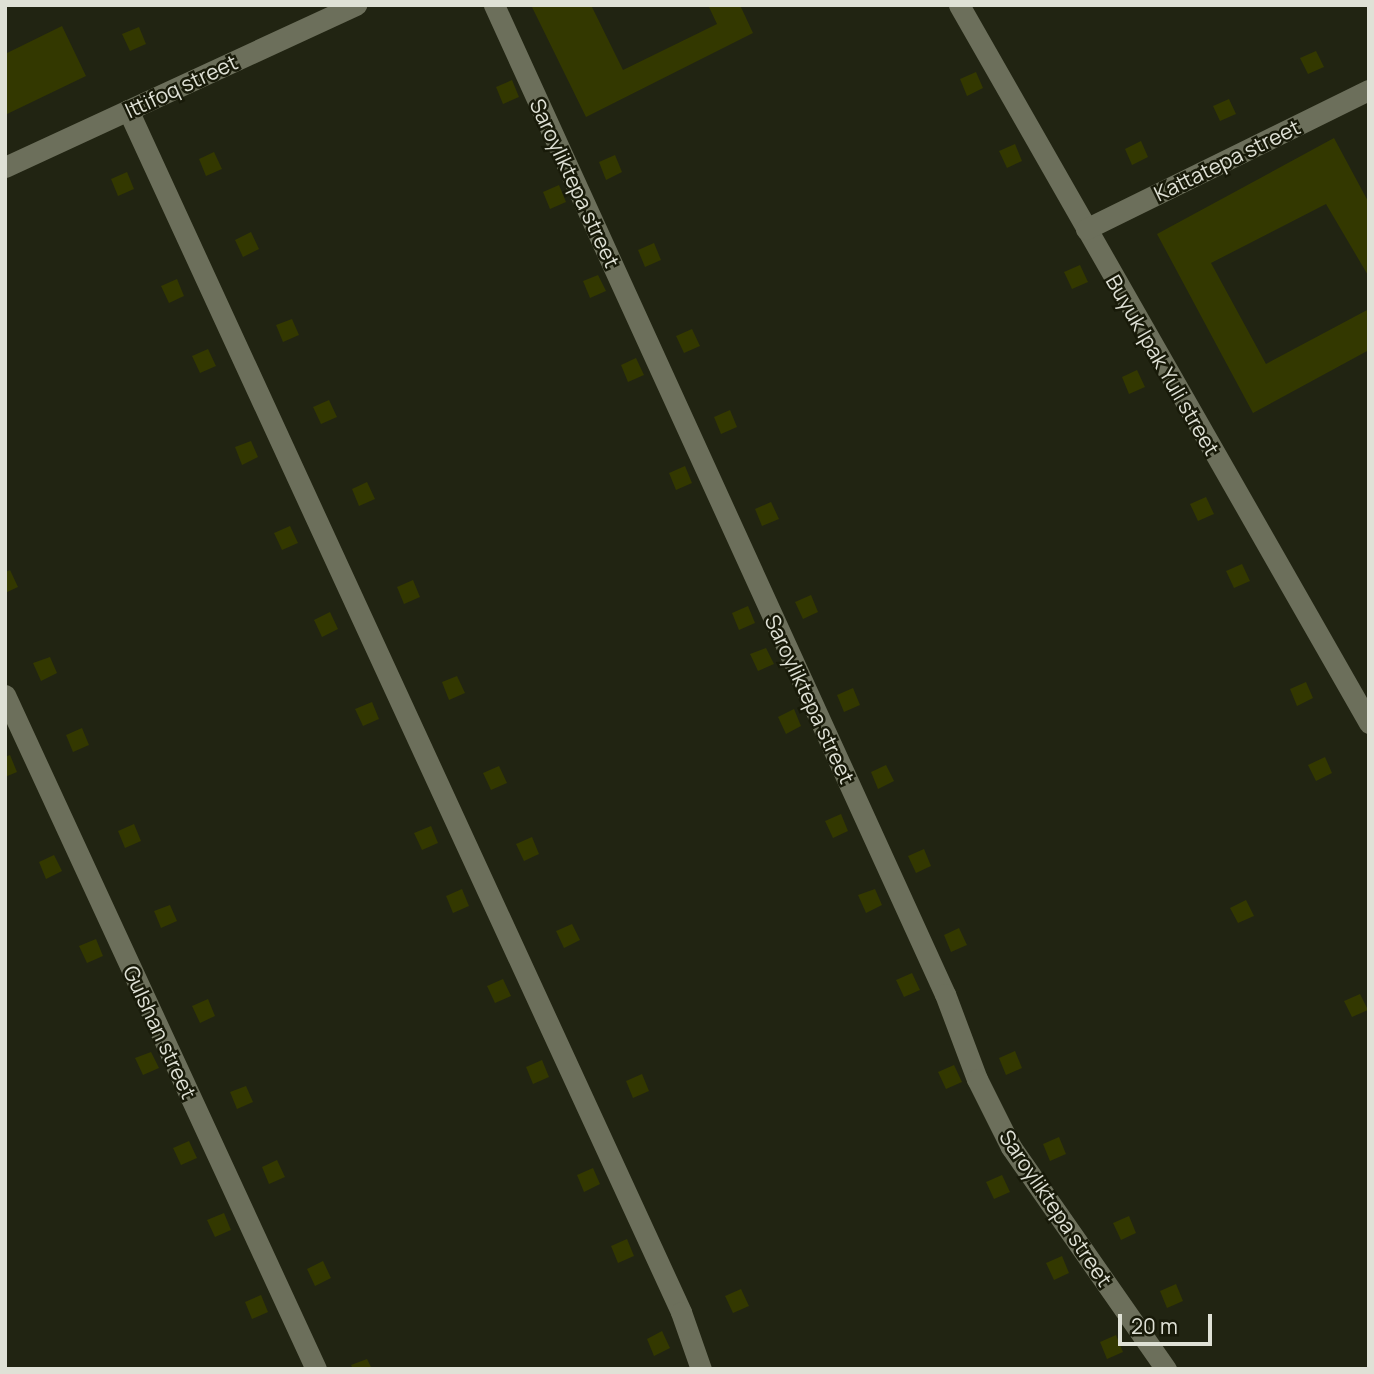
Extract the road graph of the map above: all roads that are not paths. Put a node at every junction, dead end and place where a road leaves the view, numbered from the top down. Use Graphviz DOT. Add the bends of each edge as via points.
graph roads {
  1 [pos="356,5"];
  2 [pos="494,5"];
  3 [pos="959,5"];
  4 [pos="1369,90"];
  5 [pos="128,110"];
  6 [pos="5,167"];
  7 [pos="1086,229"];
  8 [pos="5,695"];
  9 [pos="1369,723"];
  10 [pos="316,1369"];
  11 [pos="701,1369"];
  12 [pos="1166,1369"];
  1 -- 5 [label="street, Ittifoq street"];
  2 -- 12 [label="street, Saroyliktepa street" via="945,994 976,1079 1011,1147"];
  3 -- 7 [label="street, Buyuk Ipak Yuli street"];
  4 -- 7 [label="street, Kattatepa street"];
  5 -- 6 [label="street, Ittifoq street"];
  5 -- 11 [label="street" via="681,1312"];
  7 -- 9 [label="street, Buyuk Ipak Yuli street"];
  8 -- 10 [label="street, Gulshan street"];
}
